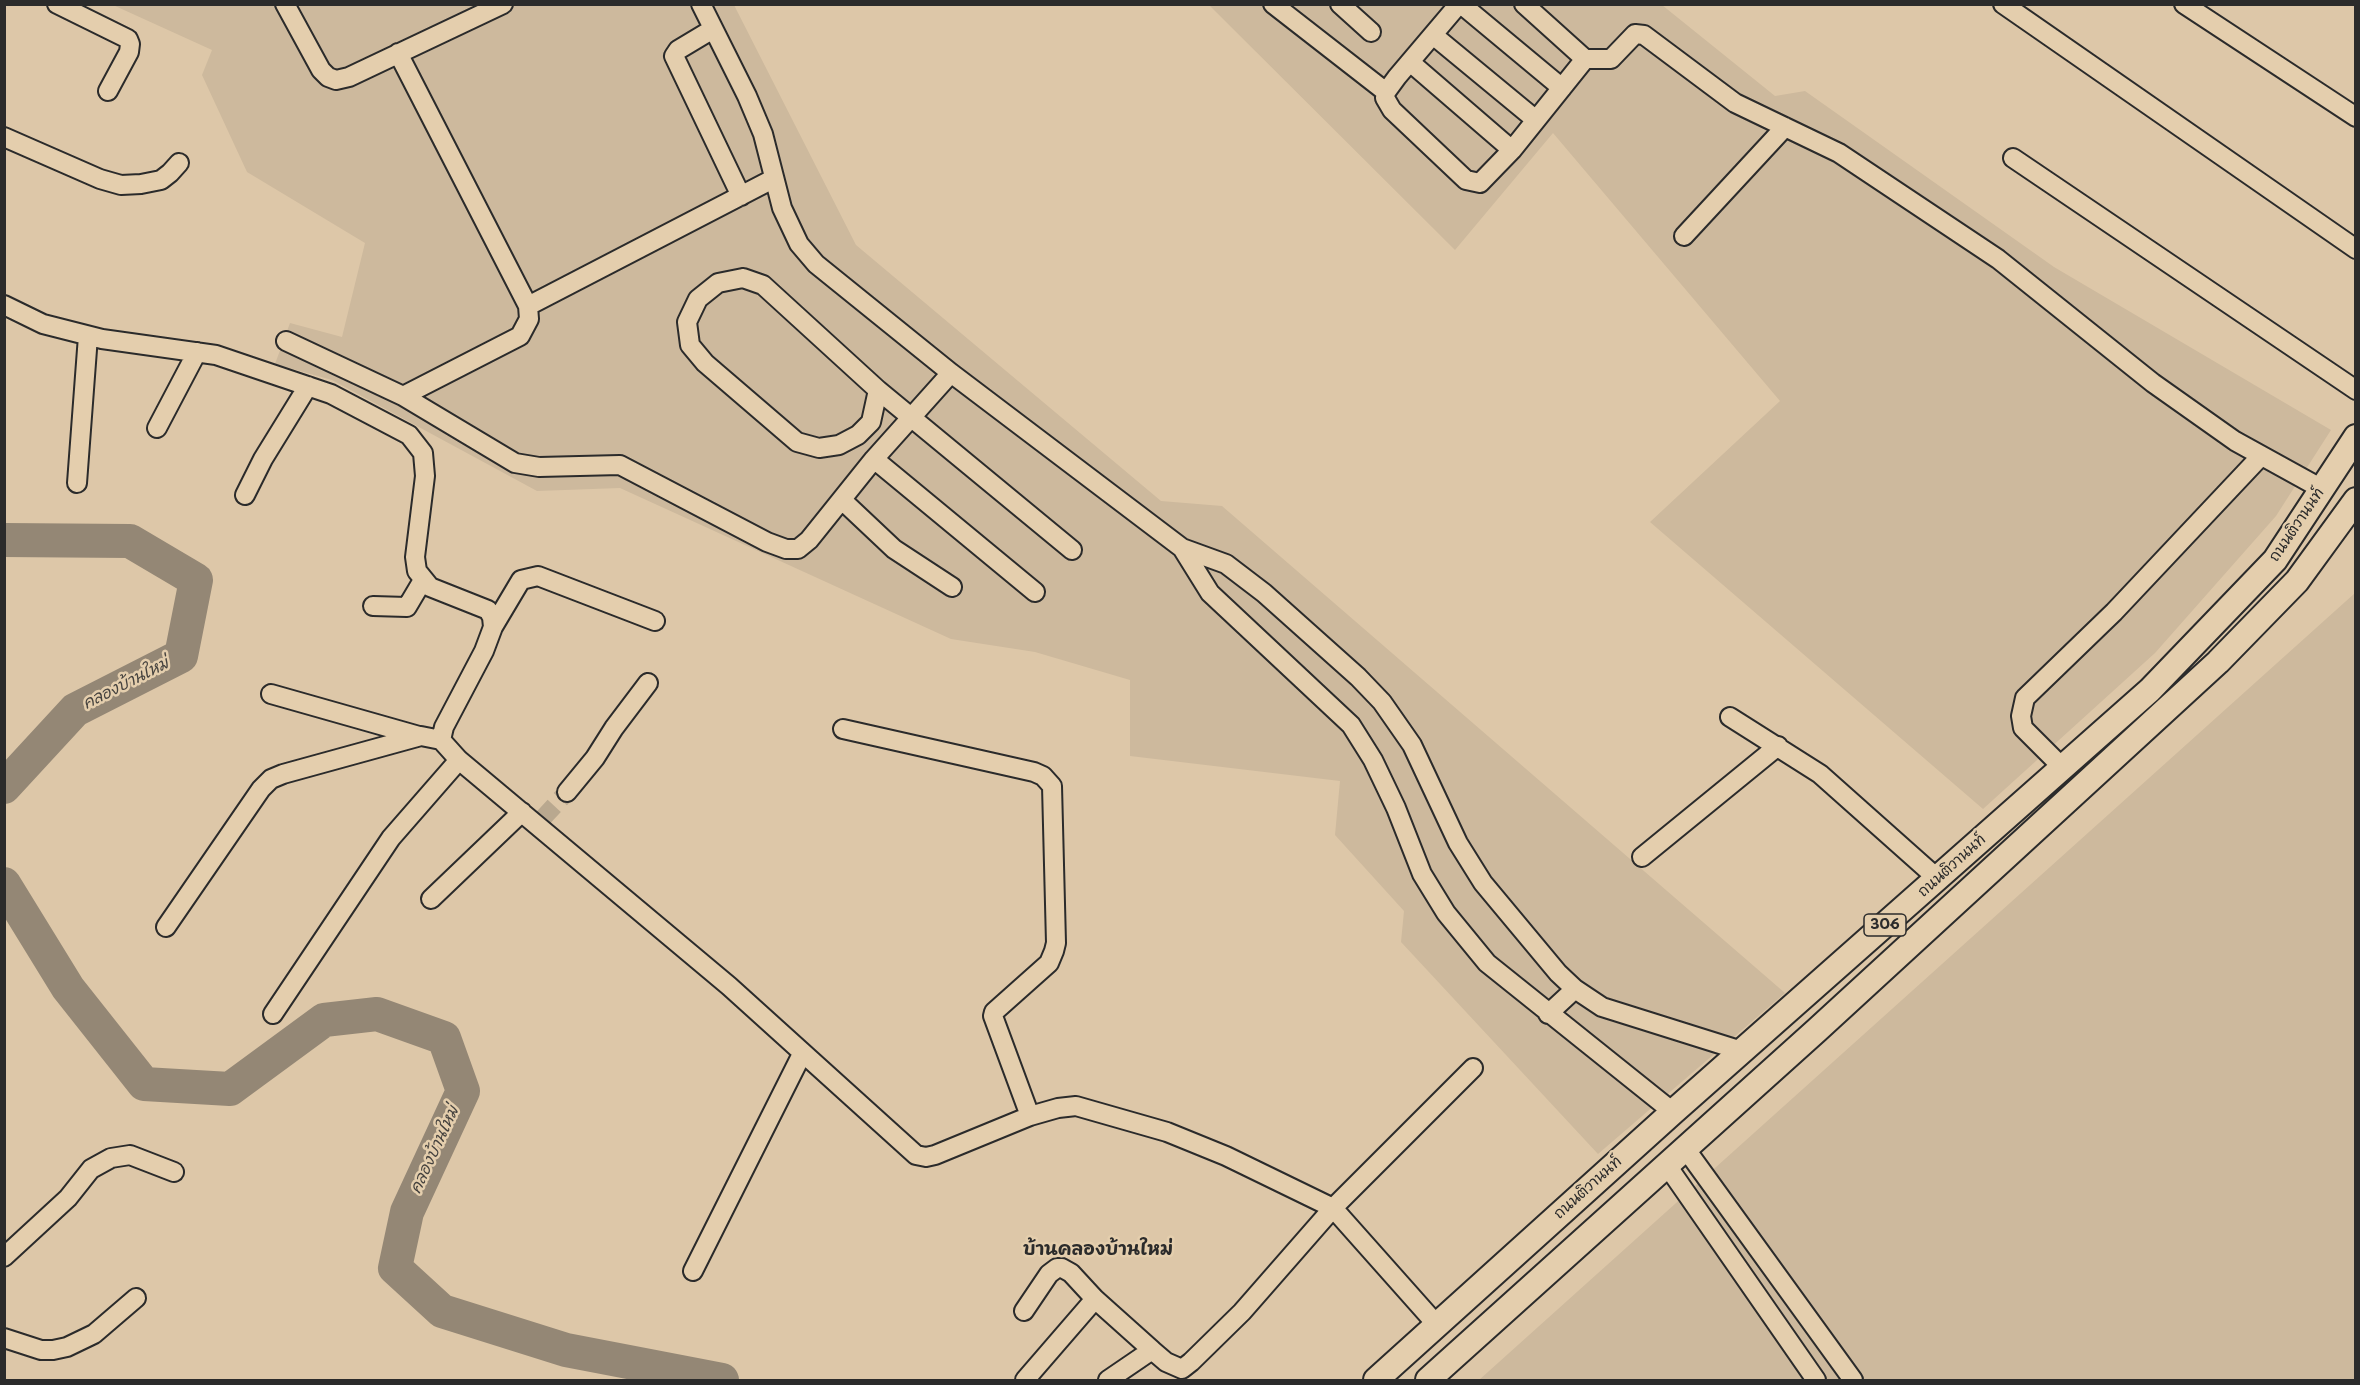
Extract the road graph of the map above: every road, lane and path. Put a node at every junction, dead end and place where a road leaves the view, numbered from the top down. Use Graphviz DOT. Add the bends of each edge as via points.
graph roads {
  1 [pos="57,4"];
  2 [pos="285,4"];
  3 [pos="503,4"];
  4 [pos="701,4"];
  5 [pos="1273,4"];
  6 [pos="1340,4"];
  7 [pos="1460,4"];
  8 [pos="1524,4"];
  9 [pos="2003,4"];
  10 [pos="2184,4"];
  11 [pos="713,29"];
  12 [pos="1371,32"];
  13 [pos="1433,35"];
  14 [pos="398,53"];
  15 [pos="1585,59"];
  16 [pos="1410,62"];
  17 [pos="1562,88"];
  18 [pos="108,91"];
  19 [pos="1386,92"];
  20 [pos="2355,117"];
  21 [pos="1536,120"];
  22 [pos="1785,127"];
  23 [pos="4,137"];
  24 [pos="1512,150"];
  25 [pos="2013,158"];
  26 [pos="178,163"];
  27 [pos="773,179"];
  28 [pos="741,196"];
  29 [pos="1684,236"];
  30 [pos="2355,249"];
  31 [pos="4,305"];
  32 [pos="528,306"];
  33 [pos="88,336"];
  34 [pos="286,341"];
  35 [pos="197,352"];
  36 [pos="951,374"];
  37 [pos="308,387"];
  38 [pos="878,390"];
  39 [pos="2355,390"];
  40 [pos="403,396"];
  41 [pos="913,417"];
  42 [pos="871,422"];
  43 [pos="158,428"];
  44 [pos="2355,437"];
  45 [pos="893,439"];
  46 [pos="2261,456"];
  47 [pos="874,459"];
  48 [pos="77,483"];
  49 [pos="2322,489"];
  50 [pos="245,495"];
  51 [pos="842,500"];
  52 [pos="2355,500"];
  53 [pos="1182,548"];
  54 [pos="1072,550"];
  55 [pos="423,580"];
  56 [pos="951,587"];
  57 [pos="1035,592"];
  58 [pos="373,606"];
  59 [pos="655,621"];
  60 [pos="493,627"];
  61 [pos="648,683"];
  62 [pos="271,694"];
  63 [pos="1730,717"];
  64 [pos="843,729"];
  65 [pos="421,736"];
  66 [pos="441,740"];
  67 [pos="1778,746"];
  68 [pos="459,760"];
  69 [pos="2062,768"];
  70 [pos="567,792"];
  71 [pos="522,812"];
  72 [pos="1642,857"];
  73 [pos="1938,879"];
  74 [pos="431,899"];
  75 [pos="166,927"];
  76 [pos="1575,989"];
  77 [pos="273,1014"];
  78 [pos="1548,1014"];
  79 [pos="1742,1051"];
  80 [pos="802,1054"];
  81 [pos="1473,1068"];
  82 [pos="1673,1112"];
  83 [pos="1030,1116"];
  84 [pos="1685,1148"];
  85 [pos="1666,1164"];
  86 [pos="174,1172"];
  87 [pos="1333,1208"];
  88 [pos="4,1257"];
  89 [pos="693,1271"];
  90 [pos="136,1298"];
  91 [pos="1095,1299"];
  92 [pos="1024,1311"];
  93 [pos="1437,1325"];
  94 [pos="4,1338"];
  95 [pos="1152,1350"];
  96 [pos="1024,1380"];
  97 [pos="1108,1380"];
  98 [pos="1376,1380"];
  99 [pos="1428,1380"];
  100 [pos="1816,1380"];
  101 [pos="1853,1380"];
  1 -- 18 [label="street" via="128,39 129,52"];
  2 -- 14 [label="street" via="328,77 349,77"];
  3 -- 14 [label="street"];
  4 -- 11 [label="street"];
  5 -- 19 [label="street"];
  6 -- 12 [label="street"];
  7 -- 13 [label="street"];
  7 -- 17 [label="street"];
  8 -- 15 [label="street"];
  9 -- 30 [label="street"];
  10 -- 20 [label="street"];
  11 -- 27 [label="street" via="763,134"];
  11 -- 28 [label="street" via="674,56"];
  13 -- 16 [label="street"];
  13 -- 21 [label="street"];
  14 -- 32 [label="street"];
  15 -- 17 [label="street"];
  15 -- 22 [label="street" via="1611,59 1635,34 1644,35 1735,103"];
  16 -- 19 [label="street"];
  16 -- 24 [label="street"];
  17 -- 21 [label="street"];
  19 -- 24 [label="street" via="1392,110 1466,180 1480,183"];
  21 -- 24 [label="street"];
  22 -- 29 [label="street"];
  22 -- 46 [label="street" via="1839,153 1998,259 2153,383"];
  23 -- 26 [label="street" via="100,179 121,184 161,180"];
  25 -- 39 [label="street"];
  27 -- 28 [label="street"];
  27 -- 36 [label="street" via="799,244 816,264"];
  28 -- 32 [label="street"];
  31 -- 33 [label="street" via="43,324"];
  32 -- 40 [label="street" via="529,319 520,336"];
  33 -- 35 [label="street"];
  33 -- 48 [label="street"];
  34 -- 40 [label="street"];
  35 -- 37 [label="street"];
  35 -- 43 [label="street"];
  36 -- 41 [label="street"];
  36 -- 53 [label="street"];
  37 -- 50 [label="street"];
  37 -- 55 [label="street" via="331,394 409,435 423,453 425,476 415,557"];
  38 -- 41 [label="street"];
  38 -- 42 [label="street"];
  38 -- 42 [label="street" via="763,285 743,278 718,283 698,299 687,322 690,345 705,363 796,442 819,448 839,445"];
  40 -- 51 [label="street" via="515,463 539,467 620,465 786,549 798,549 809,540"];
  41 -- 45 [label="street"];
  41 -- 54 [label="street"];
  42 -- 45 [label="street"];
  44 -- 49 [label="main road, ถนนติวานนท์ / 306"];
  45 -- 47 [label="street"];
  46 -- 49 [label="street"];
  46 -- 69 [label="street" via="2114,612 2025,698 2023,728"];
  47 -- 51 [label="street"];
  47 -- 57 [label="street"];
  49 -- 69 [label="main road, ถนนติวานนท์ / 306" via="2275,560 2150,690"];
  51 -- 56 [label="street" via="894,549"];
  52 -- 84 [label="main road, ถนนติวานนท์ / 306" via="2297,581 2218,662"];
  53 -- 76 [label="street" via="1226,564 1264,593 1382,702 1412,745 1458,843 1483,883"];
  53 -- 78 [label="street" via="1210,593 1351,725 1373,760 1422,874 1446,913 1486,963"];
  55 -- 58 [label="street" via="407,607"];
  55 -- 60 [label="street" via="430,587 488,610"];
  59 -- 60 [label="street" via="538,576 521,580"];
  60 -- 66 [label="street"];
  61 -- 70 [label="street"];
  62 -- 65 [label="street"];
  63 -- 67 [label="street"];
  64 -- 83 [label="street" via="1034,772 1052,786 1054,951 1050,963 993,1016"];
  65 -- 66 [label="street"];
  65 -- 75 [label="street" via="272,780 261,789"];
  66 -- 68 [label="street"];
  67 -- 72 [label="street"];
  67 -- 73 [label="street" via="1820,774"];
  68 -- 71 [label="street"];
  68 -- 77 [label="street" via="391,838"];
  69 -- 73 [label="main road, ถนนติวานนท์ / 306"];
  71 -- 74 [label="street"];
  71 -- 80 [label="street" via="539,822 729,986"];
  73 -- 79 [label="main road, ถนนติวานนท์ / 306"];
  76 -- 78 [label="street"];
  76 -- 79 [label="street" via="1602,1007"];
  78 -- 82 [label="street"];
  79 -- 82 [label="main road, ถนนติวานนท์ / 306"];
  80 -- 83 [label="street" via="916,1155 935,1155"];
  80 -- 89 [label="street"];
  81 -- 87 [label="street"];
  82 -- 93 [label="main road, ถนนติวานนท์ / 306"];
  83 -- 87 [label="street" via="1076,1106 1167,1132"];
  84 -- 85 [label="main road, ถนนติวานนท์ / 306"];
  84 -- 101 [label="street"];
  85 -- 99 [label="main road, ถนนติวานนท์ / 306"];
  85 -- 100 [label="street"];
  86 -- 88 [label="street" via="130,1155 111,1158 91,1169 68,1198"];
  87 -- 93 [label="street"];
  87 -- 95 [label="street" via="1242,1312 1182,1369"];
  90 -- 94 [label="street" via="94,1334 67,1347 41,1350"];
  91 -- 92 [label="street" via="1071,1273 1057,1268"];
  91 -- 95 [label="street"];
  91 -- 96 [label="street"];
  93 -- 98 [label="main road, ถนนติวานนท์ / 306"];
  95 -- 97 [label="street"];
}
